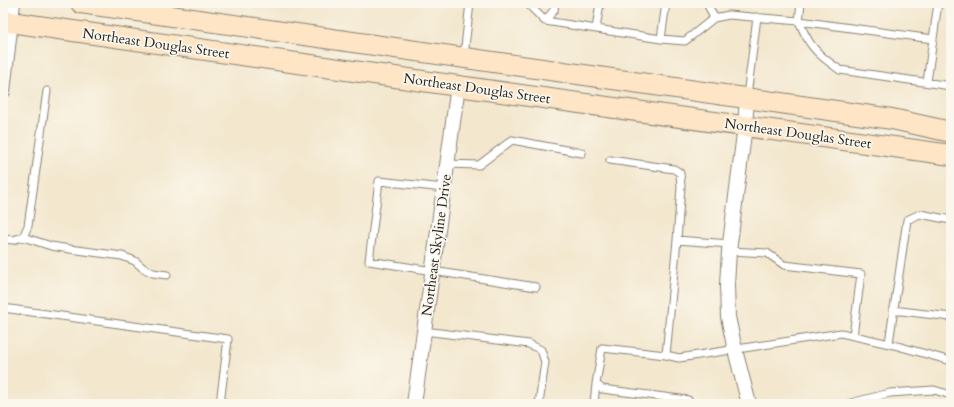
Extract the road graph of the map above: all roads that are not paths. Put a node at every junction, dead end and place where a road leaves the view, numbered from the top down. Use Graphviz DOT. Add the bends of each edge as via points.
graph roads {
  1 [pos="81,3"];
  2 [pos="470,3"];
  3 [pos="527,3"];
  4 [pos="555,3"];
  5 [pos="600,3"];
  6 [pos="666,3"];
  7 [pos="707,3"];
  8 [pos="801,3"];
  9 [pos="938,3"];
  10 [pos="9,15"];
  11 [pos="757,17"];
  12 [pos="714,18"];
  13 [pos="799,21"];
  14 [pos="545,22"];
  15 [pos="596,29"];
  16 [pos="661,39"];
  17 [pos="933,39"];
  18 [pos="463,57"];
  19 [pos="493,62"];
  20 [pos="927,82"];
  21 [pos="458,86"];
  22 [pos="951,86"];
  23 [pos="3,91"];
  24 [pos="47,91"];
  25 [pos="747,99"];
  26 [pos="745,126"];
  27 [pos="951,132"];
  28 [pos="582,153"];
  29 [pos="951,154"];
  30 [pos="610,160"];
  31 [pos="447,164"];
  32 [pos="444,188"];
  33 [pos="951,220"];
  34 [pos="23,237"];
  35 [pos="3,239"];
  36 [pos="677,240"];
  37 [pos="730,247"];
  38 [pos="432,271"];
  39 [pos="167,275"];
  40 [pos="536,287"];
  41 [pos="3,308"];
  42 [pos="894,310"];
  43 [pos="951,317"];
  44 [pos="424,330"];
  45 [pos="853,336"];
  46 [pos="889,343"];
  47 [pos="735,350"];
  48 [pos="666,355"];
  49 [pos="951,361"];
  50 [pos="596,384"];
  51 [pos="951,395"];
  52 [pos="220,404"];
  53 [pos="414,404"];
  54 [pos="539,404"];
  55 [pos="594,404"];
  56 [pos="691,404"];
  57 [pos="749,404"];
  58 [pos="846,404"];
  1 -- 18 [label="main road, Northeast Douglas Street"];
  2 -- 18 [label="lane"];
  3 -- 14 [label="lane"];
  4 -- 14 [label="lane" via="554,10"];
  5 -- 15 [label="lane"];
  6 -- 16 [label="lane"];
  7 -- 12 [label="lane"];
  8 -- 13 [label="lane"];
  9 -- 17 [label="lane"];
  10 -- 21 [label="main road, Northeast Douglas Street"];
  10 -- 23 [label="street"];
  11 -- 12 [label="lane" via="729,15"];
  11 -- 13 [label="lane"];
  11 -- 25 [label="lane"];
  12 -- 16 [label="lane" via="685,42"];
  13 -- 17 [label="lane"];
  13 -- 20 [label="lane" via="814,48 840,70"];
  14 -- 15 [label="lane"];
  15 -- 16 [label="lane"];
  17 -- 20 [label="lane"];
  18 -- 19 [label="main road, Northeast Douglas Street"];
  19 -- 21 [label="main road" via="472,65 464,72"];
  19 -- 25 [label="main road, Northeast Douglas Street"];
  20 -- 22 [label="lane"];
  21 -- 26 [label="main road, Northeast Douglas Street"];
  21 -- 31 [label="street, Northeast Skyline Drive"];
  24 -- 34 [label="lane" via="28,226"];
  25 -- 26 [label="street"];
  25 -- 27 [label="main road, Northeast Douglas Street" via="892,119"];
  26 -- 29 [label="main road, Northeast Douglas Street"];
  26 -- 37 [label="street"];
  28 -- 31 [label="lane" via="512,140 479,166"];
  30 -- 36 [label="lane" via="674,169 680,173"];
  31 -- 32 [label="street, Northeast Skyline Drive"];
  32 -- 38 [label="street, Northeast Skyline Drive"];
  32 -- 38 [label="lane" via="379,181 369,262"];
  33 -- 42 [label="lane" via="920,214 907,220"];
  34 -- 35 [label="lane"];
  34 -- 39 [label="lane" via="57,247 122,256 153,273"];
  36 -- 37 [label="lane"];
  36 -- 48 [label="lane"];
  37 -- 45 [label="lane" via="767,253 784,265 861,274"];
  37 -- 47 [label="street" via="728,317"];
  38 -- 40 [label="lane"];
  38 -- 44 [label="street, Northeast Skyline Drive"];
  41 -- 52 [label="lane" via="228,339"];
  42 -- 43 [label="lane"];
  42 -- 46 [label="lane"];
  44 -- 53 [label="street, Northeast Skyline Drive"];
  44 -- 54 [label="lane" via="529,344 541,350 545,362"];
  45 -- 46 [label="lane"];
  45 -- 47 [label="lane" via="841,333"];
  46 -- 49 [label="lane"];
  47 -- 48 [label="lane" via="679,358"];
  47 -- 57 [label="street"];
  48 -- 50 [label="lane" via="602,348"];
  50 -- 55 [label="lane"];
  50 -- 56 [label="lane" via="602,388 688,400"];
  51 -- 58 [label="lane" via="934,390 890,393"];
}
